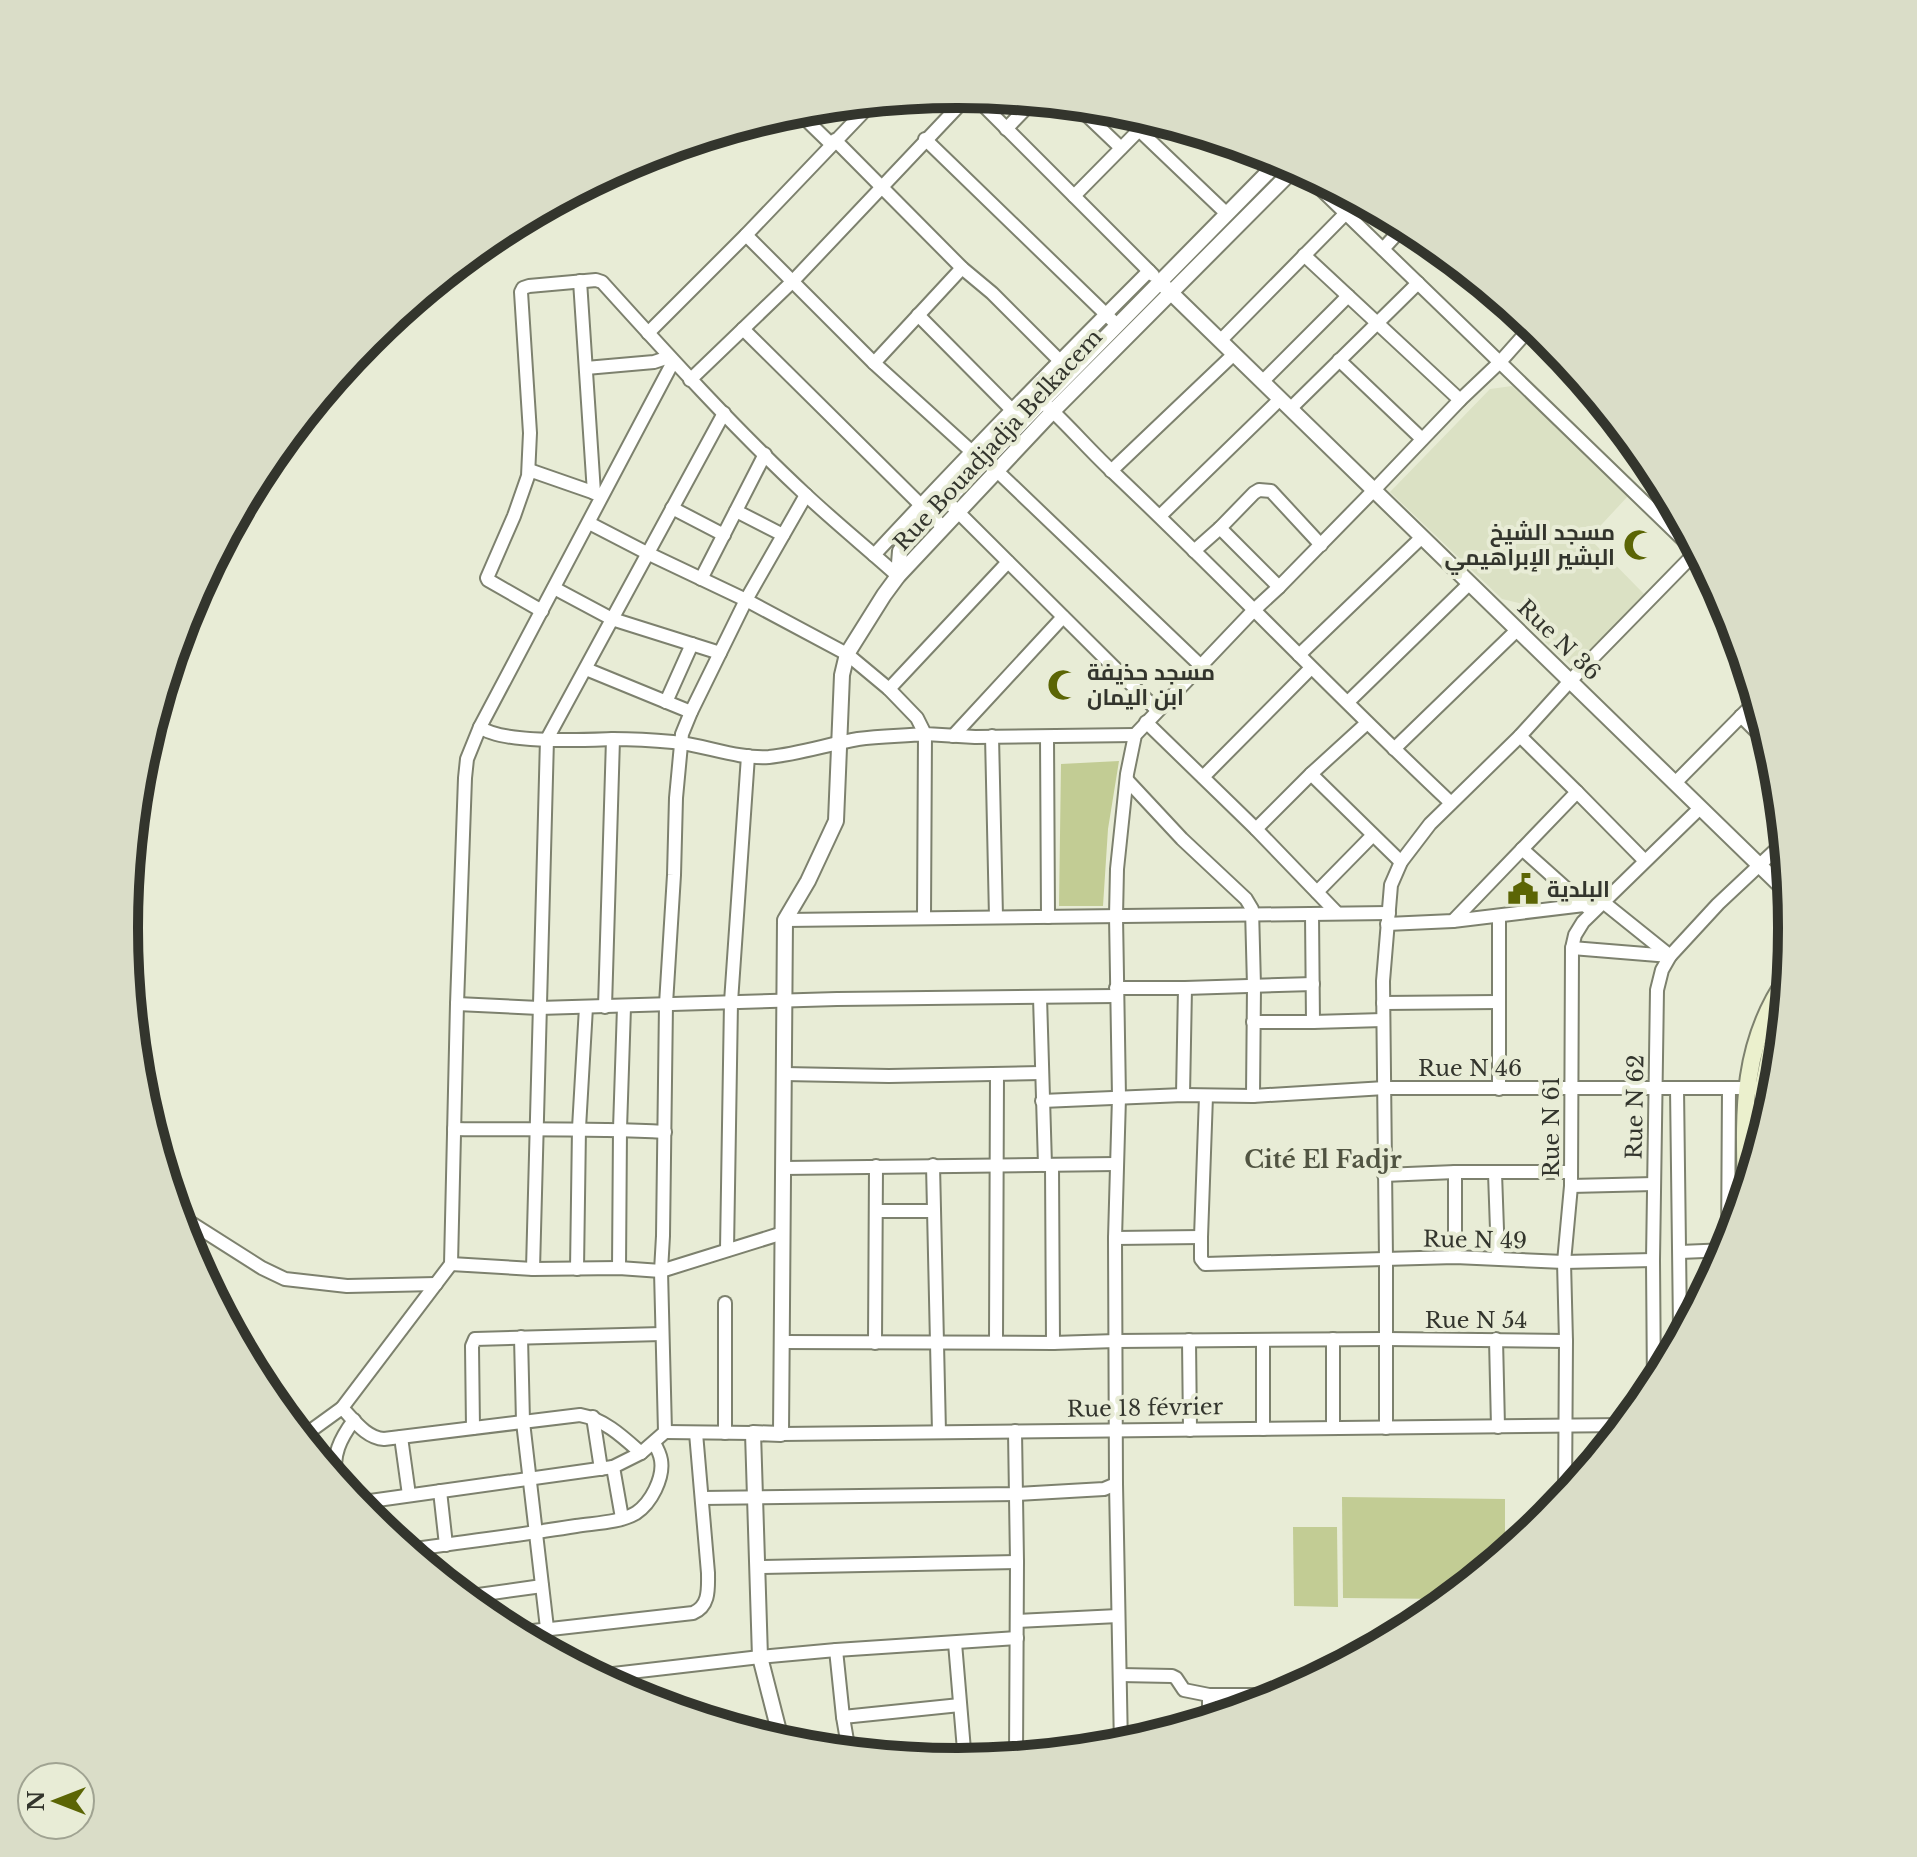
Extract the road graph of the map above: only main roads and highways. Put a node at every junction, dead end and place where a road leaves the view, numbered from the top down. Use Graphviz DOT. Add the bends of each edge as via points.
graph roads {
  1 [pos="1776,994"];
  2 [pos="1762,1088"];
  3 [pos="1745,1161"];
  1 -- 2 [label="main road" via="1757,1037"];
  2 -- 3 [label="main road" via="1744,1139"];
}
